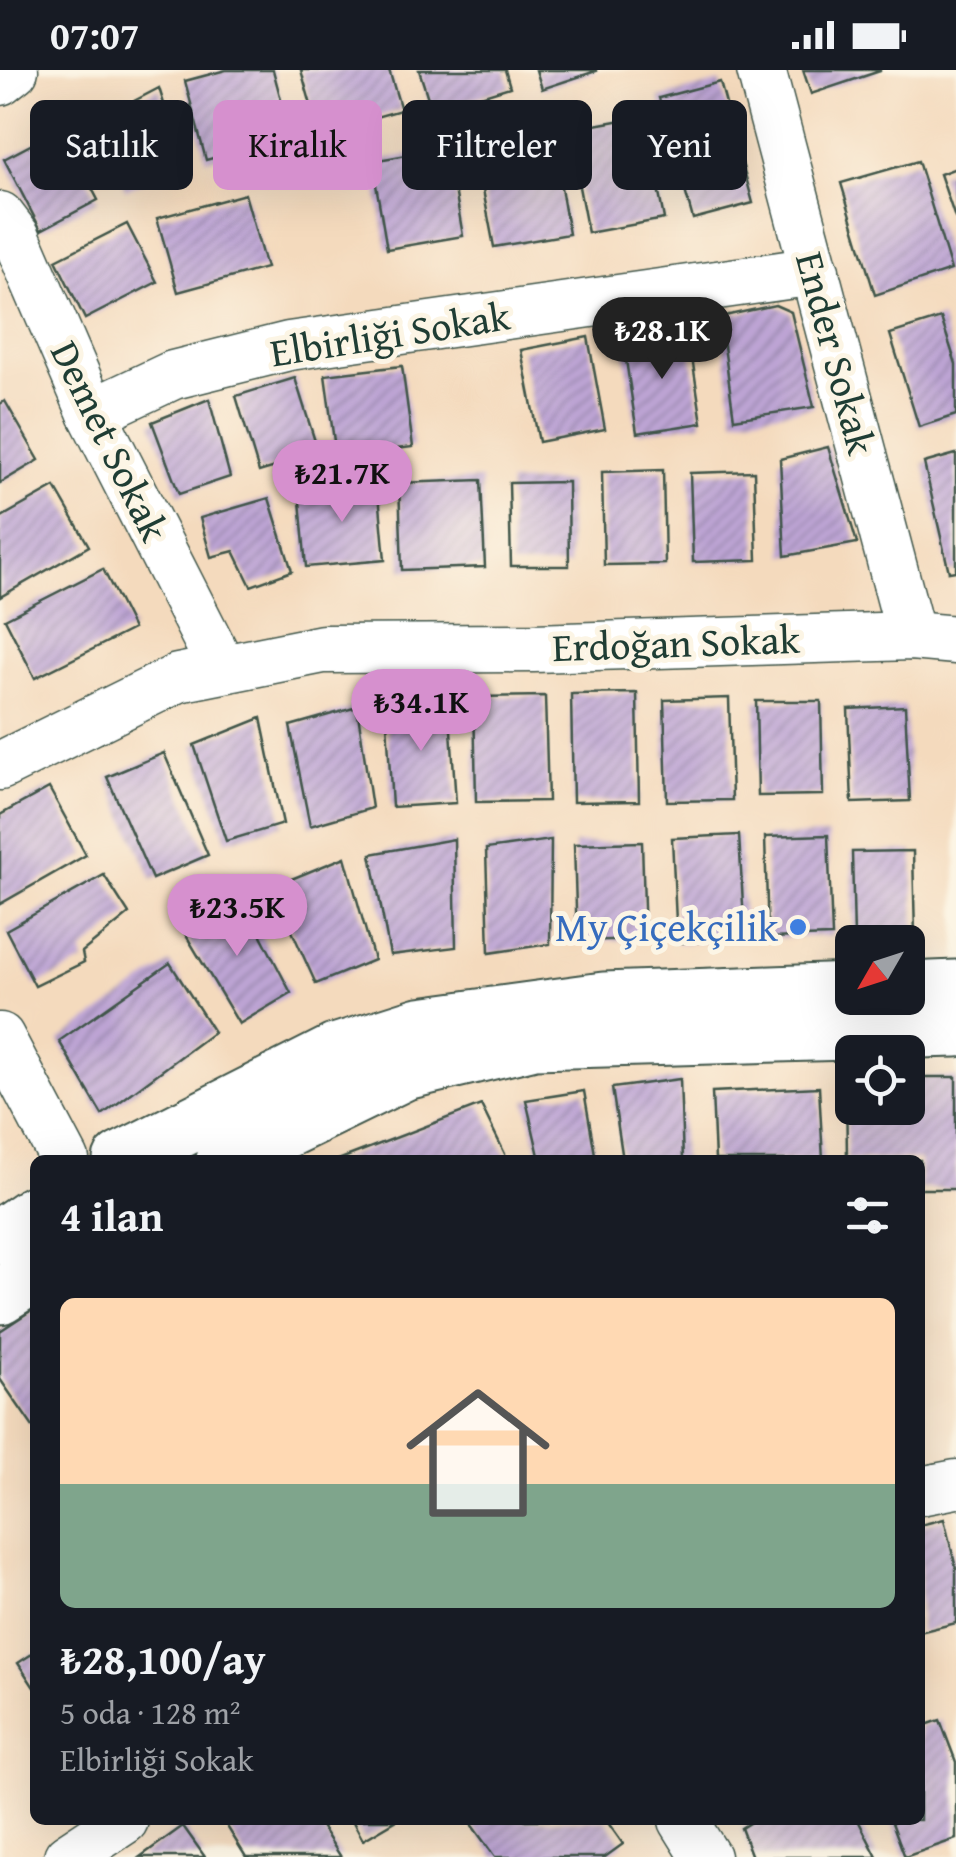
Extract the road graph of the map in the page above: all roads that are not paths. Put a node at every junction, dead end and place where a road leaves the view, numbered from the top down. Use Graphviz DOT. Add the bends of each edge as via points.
graph roads {
  1 [pos="14,70"];
  2 [pos="761,70"];
  3 [pos="0,80"];
  4 [pos="0,216"];
  5 [pos="815,271"];
  6 [pos="92,413"];
  7 [pos="933,638"];
  8 [pos="221,666"];
  9 [pos="0,766"];
  10 [pos="956,988"];
  11 [pos="925,989"];
  12 [pos="835,993"];
  13 [pos="956,1029"];
  14 [pos="0,1037"];
  15 [pos="248,1154"];
  16 [pos="62,1155"];
  17 [pos="131,1155"];
  18 [pos="30,1216"];
  19 [pos="0,1237"];
  20 [pos="30,1277"];
  21 [pos="0,1296"];
  22 [pos="956,1484"];
  23 [pos="925,1491"];
  24 [pos="116,1825"];
  25 [pos="686,1825"];
  26 [pos="68,1857"];
  27 [pos="706,1857"];
  1 -- 3 [label="street"];
  2 -- 5 [label="street, Ender Sokak"];
  4 -- 6 [label="street, Demet Sokak" via="16,237"];
  5 -- 6 [label="street, Elbirliği Sokak" via="289,346 173,375"];
  5 -- 7 [label="street, Ender Sokak"];
  6 -- 8 [label="street, Demet Sokak"];
  7 -- 8 [label="street, Erdoğan Sokak" via="323,648"];
  8 -- 9 [label="street, Erdoğan Sokak" via="178,678"];
  10 -- 11 [label="main road"];
  12 -- 17 [label="main road" via="604,1000 420,1026 335,1052"];
  13 -- 15 [label="main road" via="534,1041 405,1072"];
  14 -- 16 [label="street"];
  18 -- 19 [label="main road"];
  20 -- 21 [label="main road"];
  22 -- 23 [label="street"];
  24 -- 26 [label="street"];
  25 -- 27 [label="street"];
}
